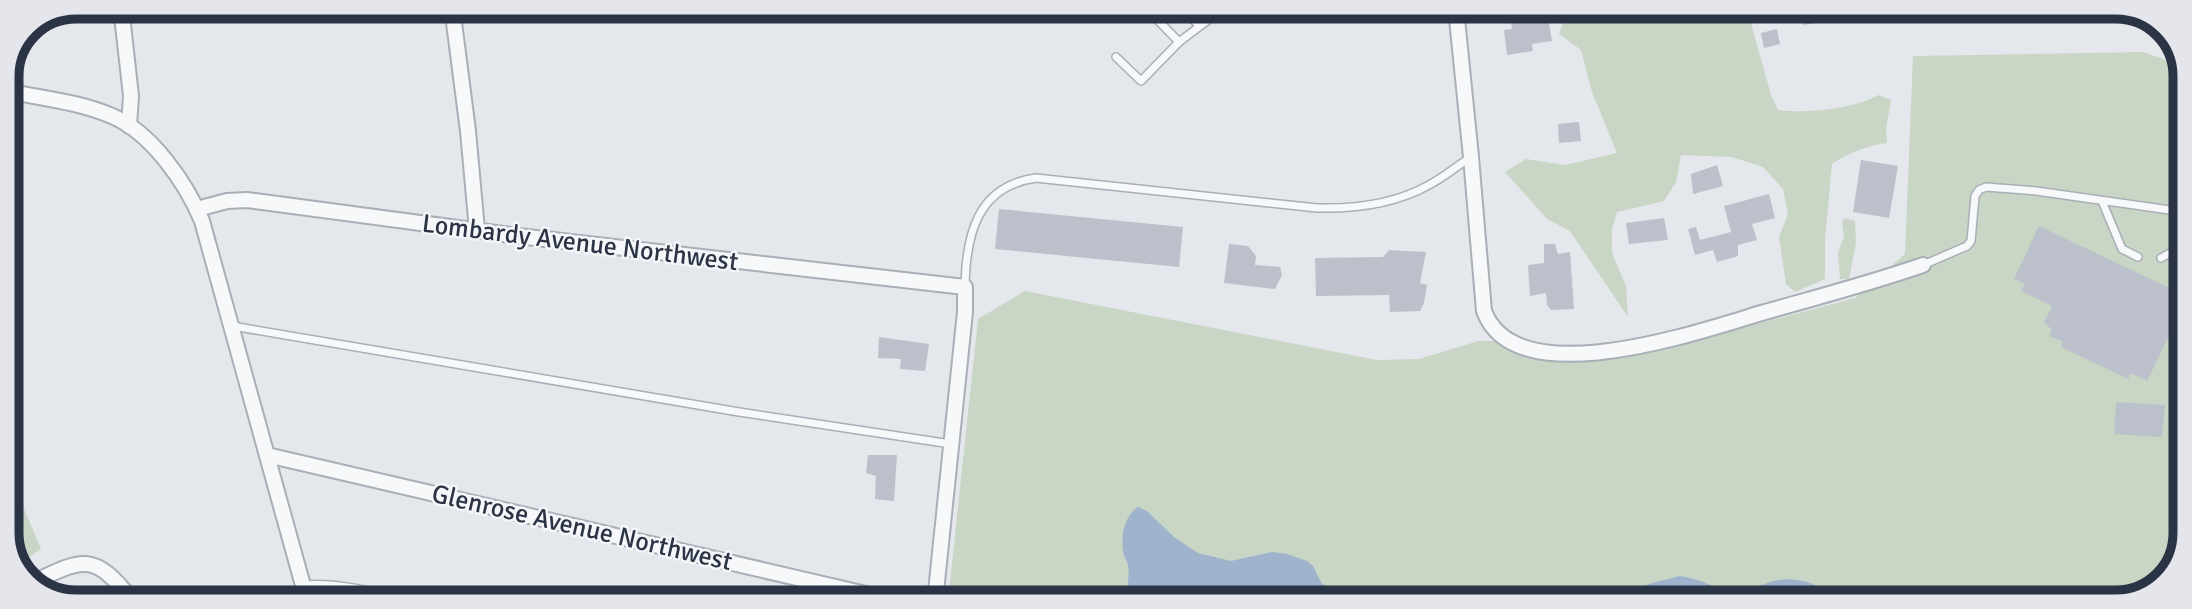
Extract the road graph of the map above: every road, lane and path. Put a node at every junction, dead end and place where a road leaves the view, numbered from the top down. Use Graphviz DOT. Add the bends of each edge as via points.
graph roads {
  1 [pos="122,19"];
  2 [pos="454,19"];
  3 [pos="1157,19"];
  4 [pos="1193,19"];
  5 [pos="1209,19"];
  6 [pos="1456,19"];
  7 [pos="1199,26"];
  8 [pos="1179,42"];
  9 [pos="1116,57"];
  10 [pos="19,94"];
  11 [pos="129,126"];
  12 [pos="1471,157"];
  13 [pos="2102,201"];
  14 [pos="197,209"];
  15 [pos="2173,211"];
  16 [pos="477,230"];
  17 [pos="2173,251"];
  18 [pos="2138,257"];
  19 [pos="2161,258"];
  20 [pos="1923,265"];
  21 [pos="965,287"];
  22 [pos="232,326"];
  23 [pos="951,444"];
  24 [pos="267,456"];
  25 [pos="42,578"];
  26 [pos="302,584"];
  27 [pos="122,590"];
  28 [pos="304,590"];
  29 [pos="358,590"];
  30 [pos="849,590"];
  31 [pos="935,590"];
  1 -- 11 [label="street" via="131,96"];
  2 -- 16 [label="street"];
  3 -- 8 [label="lane"];
  4 -- 7 [label="lane"];
  5 -- 7 [label="lane"];
  6 -- 12 [label="street"];
  7 -- 8 [label="lane"];
  8 -- 9 [label="lane" via="1141,81"];
  10 -- 11 [label="street" via="113,116"];
  11 -- 14 [label="street" via="173,170"];
  12 -- 20 [label="street" via="1484,311 1505,340 1536,351 1583,354 1646,345"];
  12 -- 21 [label="lane" via="1404,196 1342,209 1020,180 983,206 968,250"];
  13 -- 15 [label="lane"];
  13 -- 18 [label="lane" via="2122,249"];
  13 -- 20 [label="lane" via="1986,187 1975,196 1967,246"];
  14 -- 16 [label="street, Lombardy Avenue Northwest" via="247,200"];
  14 -- 22 [label="street"];
  16 -- 21 [label="street, Lombardy Avenue Northwest"];
  17 -- 19 [label="lane"];
  21 -- 23 [label="street"];
  22 -- 23 [label="lane"];
  22 -- 24 [label="street"];
  23 -- 31 [label="street"];
  24 -- 26 [label="street"];
  24 -- 30 [label="street, Glenrose Avenue Northwest"];
  25 -- 27 [label="street" via="65,567 89,564 102,569"];
  26 -- 28 [label="street"];
  26 -- 29 [label="lane"];
}
